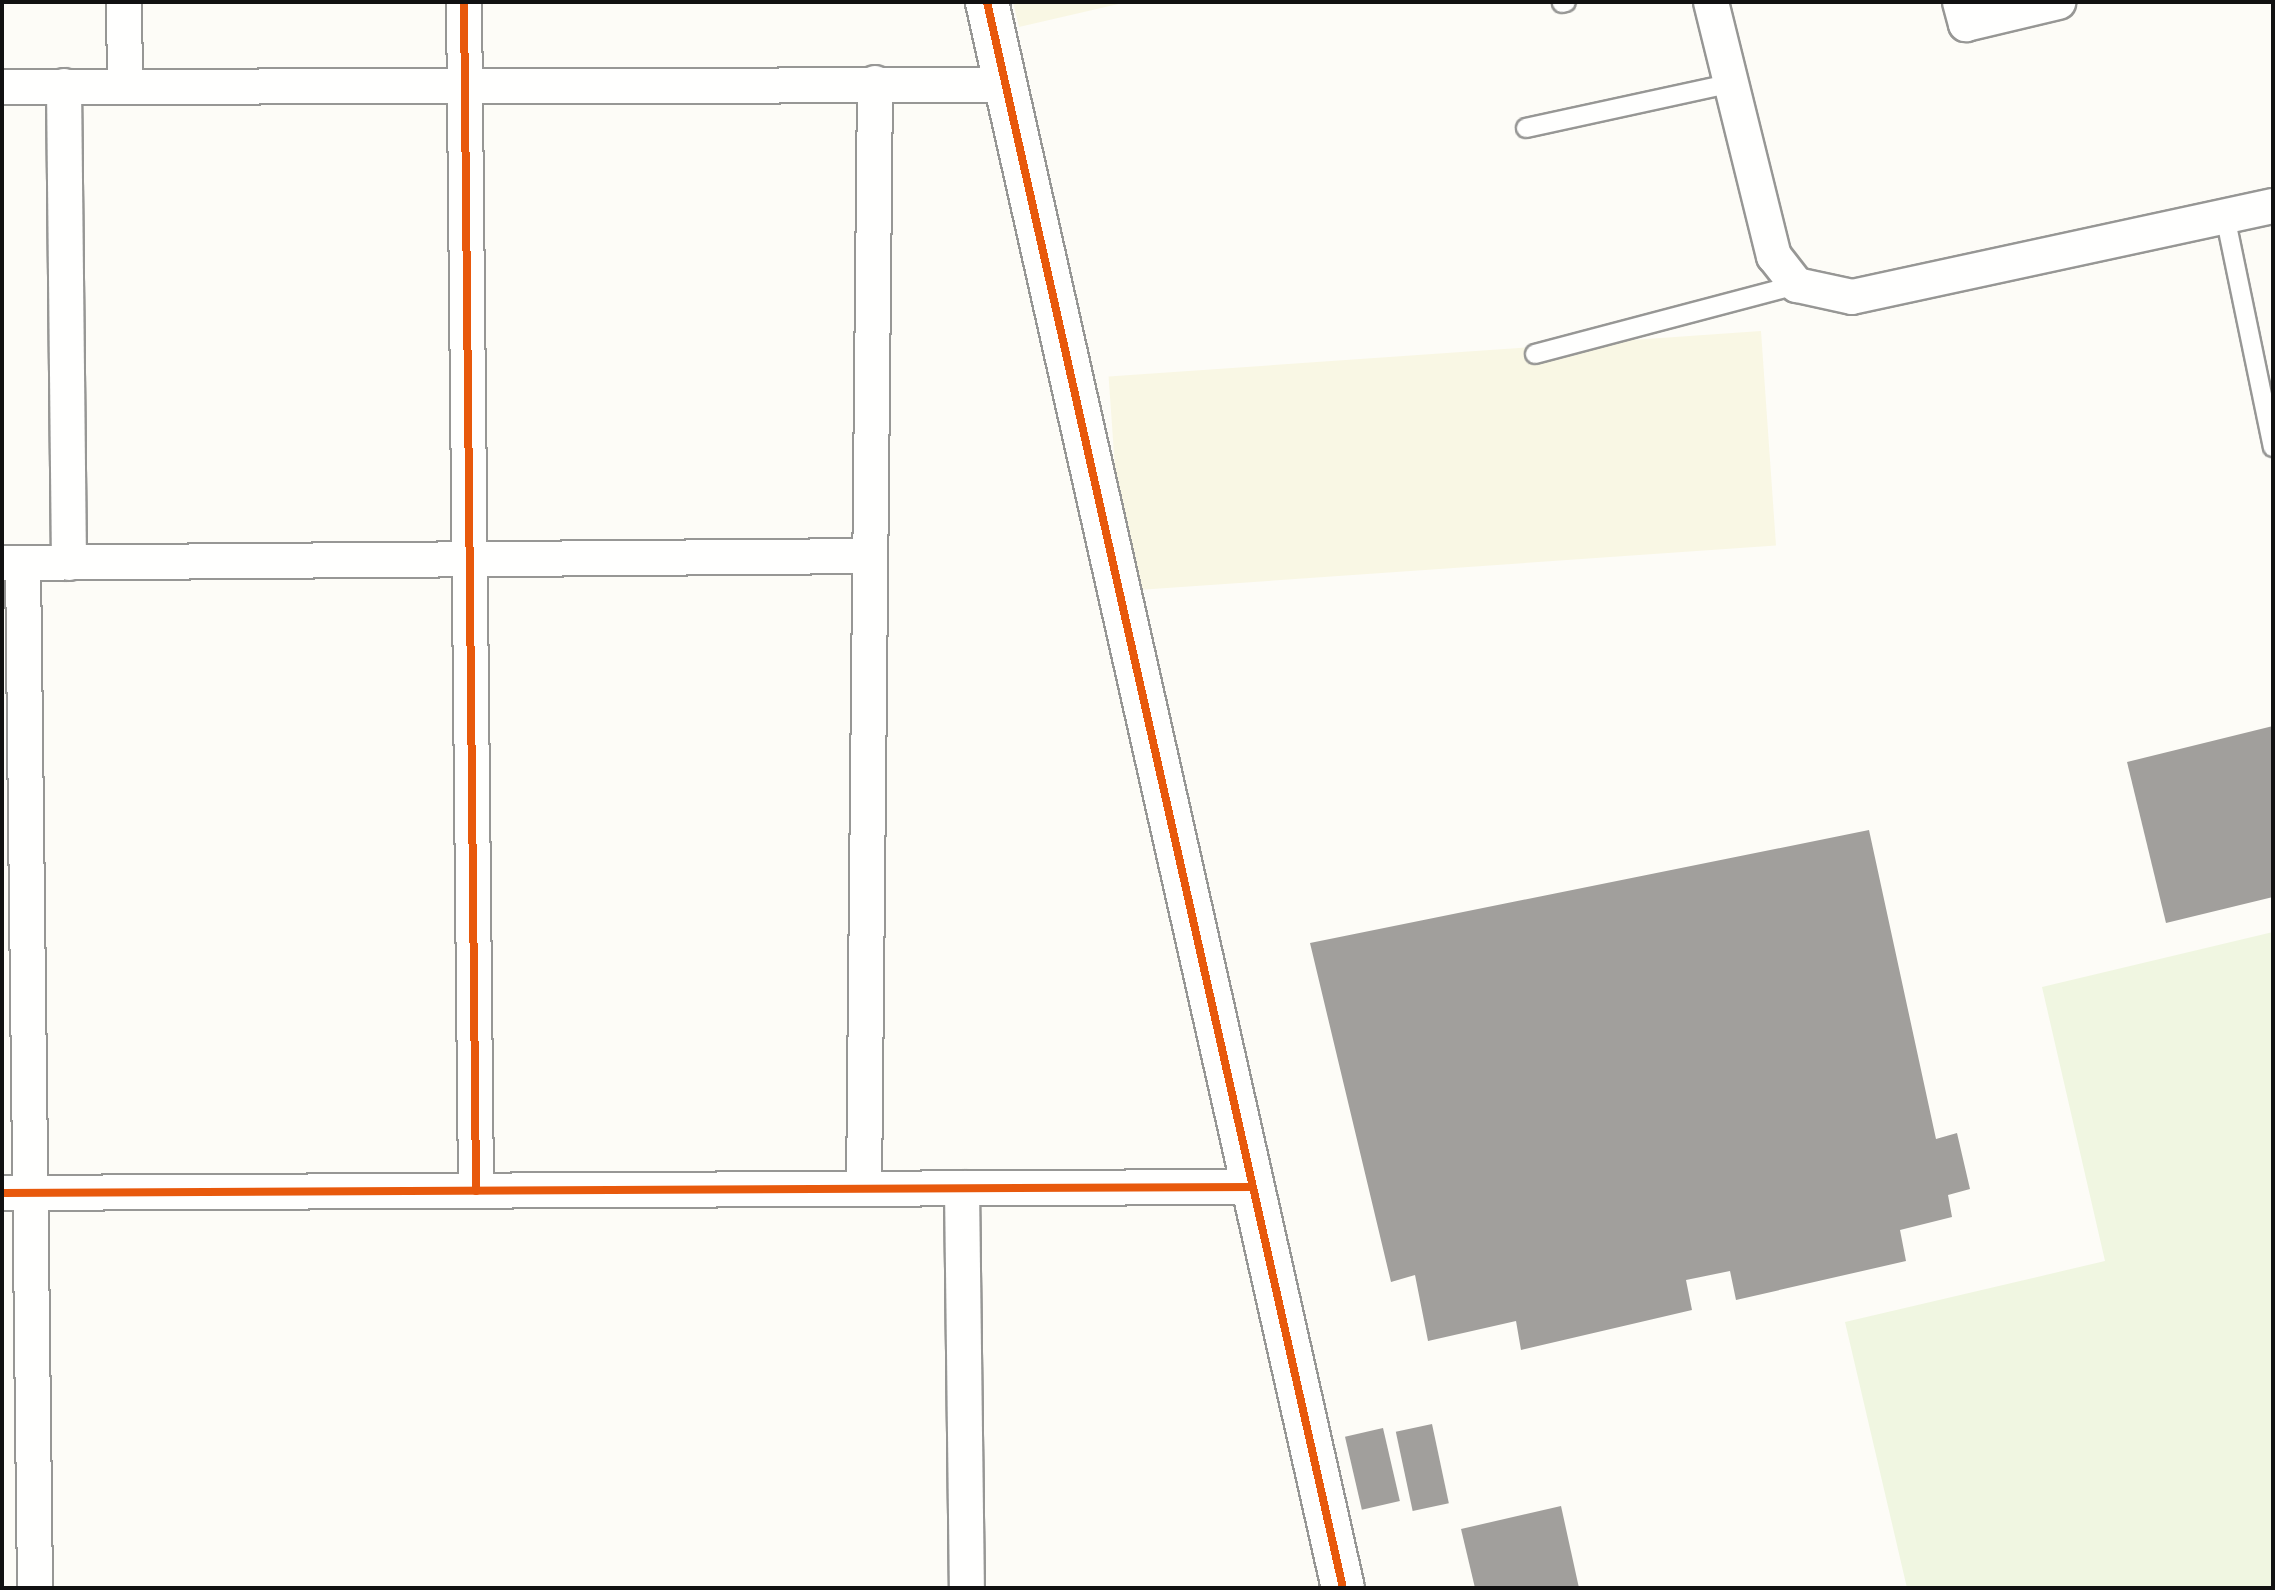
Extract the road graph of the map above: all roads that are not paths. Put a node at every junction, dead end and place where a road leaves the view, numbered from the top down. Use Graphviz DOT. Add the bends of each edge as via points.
graph roads {
  1 [pos="124,2"];
  2 [pos="464,2"];
  3 [pos="987,2"];
  4 [pos="1711,2"];
  5 [pos="1960,2"];
  6 [pos="2058,2"];
  7 [pos="875,83"];
  8 [pos="125,84"];
  9 [pos="464,84"];
  10 [pos="1727,84"];
  11 [pos="1006,85"];
  12 [pos="64,86"];
  13 [pos="2,87"];
  14 [pos="1526,128"];
  15 [pos="2273,206"];
  16 [pos="2225,216"];
  17 [pos="1797,285"];
  18 [pos="1535,354"];
  19 [pos="2273,447"];
  20 [pos="867,556"];
  21 [pos="12,563"];
  22 [pos="69,563"];
  23 [pos="471,563"];
  24 [pos="1252,1187"];
  25 [pos="962,1188"];
  26 [pos="864,1189"];
  27 [pos="476,1191"];
  28 [pos="17,1193"];
  29 [pos="35,1588"];
  30 [pos="967,1588"];
  31 [pos="1343,1588"];
  1 -- 8 [label="street"];
  2 -- 9 [label="street"];
  3 -- 11 [label="street"];
  4 -- 10 [label="street"];
  5 -- 6 [label="street" via="1966,24"];
  7 -- 9 [label="street"];
  7 -- 11 [label="street"];
  7 -- 20 [label="street"];
  8 -- 9 [label="street"];
  8 -- 12 [label="street"];
  9 -- 23 [label="street"];
  10 -- 14 [label="lane"];
  10 -- 17 [label="street" via="1774,256"];
  11 -- 24 [label="street"];
  12 -- 13 [label="street"];
  12 -- 22 [label="street"];
  15 -- 16 [label="street"];
  16 -- 17 [label="street" via="1852,297"];
  16 -- 19 [label="lane"];
  17 -- 18 [label="lane"];
  20 -- 23 [label="street"];
  20 -- 26 [label="street"];
  21 -- 22 [label="street"];
  21 -- 28 [label="street"];
  22 -- 23 [label="street"];
  23 -- 27 [label="street"];
  24 -- 25 [label="street"];
  24 -- 31 [label="street"];
  25 -- 26 [label="street"];
  25 -- 30 [label="street"];
  26 -- 27 [label="street"];
  27 -- 28 [label="street"];
  28 -- 29 [label="street"];
}
